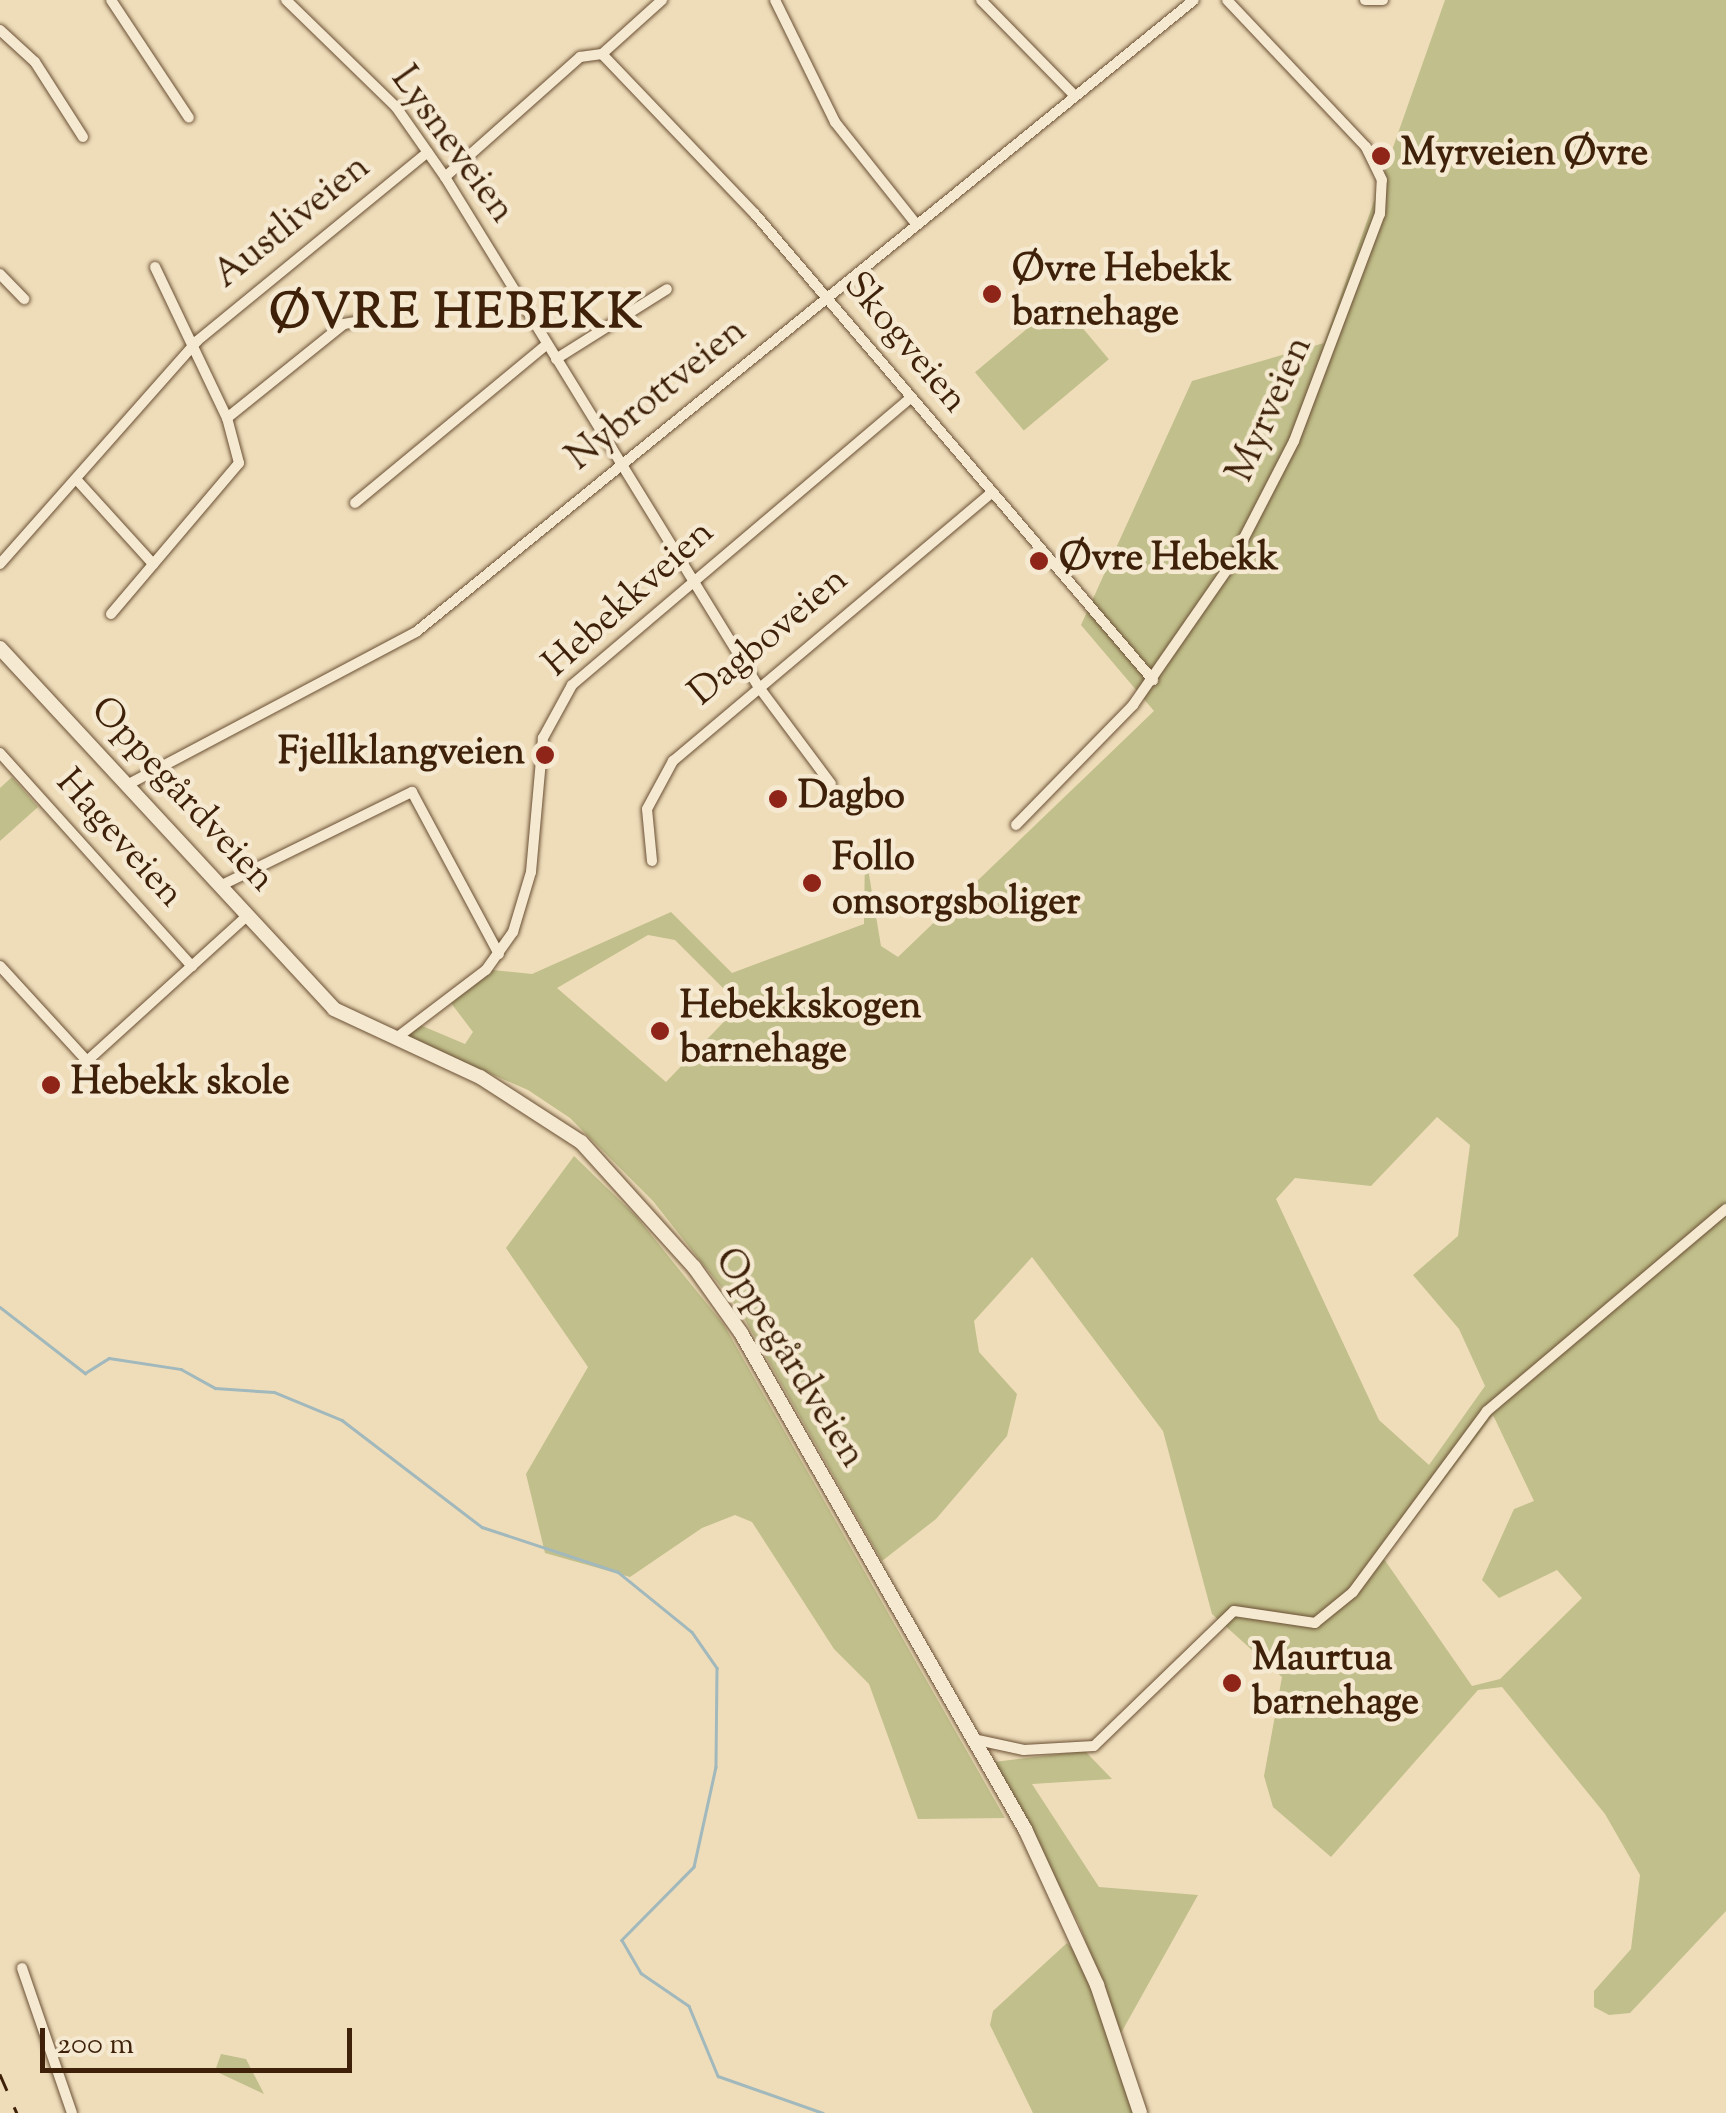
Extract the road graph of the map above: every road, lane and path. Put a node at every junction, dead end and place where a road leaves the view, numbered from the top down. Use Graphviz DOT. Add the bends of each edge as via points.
graph roads {
  1 [pos="112,0"];
  2 [pos="286,0"];
  3 [pos="662,0"];
  4 [pos="775,0"];
  5 [pos="982,0"];
  6 [pos="1194,0"];
  7 [pos="1226,0"];
  8 [pos="1365,0"];
  9 [pos="1383,0"];
  10 [pos="0,30"];
  11 [pos="602,54"];
  12 [pos="1075,96"];
  13 [pos="188,118"];
  14 [pos="83,137"];
  15 [pos="428,152"];
  16 [pos="445,177"];
  17 [pos="916,224"];
  18 [pos="155,267"];
  19 [pos="0,274"];
  20 [pos="667,289"];
  21 [pos="826,296"];
  22 [pos="24,299"];
  23 [pos="361,321"];
  24 [pos="197,342"];
  25 [pos="547,344"];
  26 [pos="556,359"];
  27 [pos="910,398"];
  28 [pos="227,418"];
  29 [pos="621,464"];
  30 [pos="76,479"];
  31 [pos="990,494"];
  32 [pos="355,503"];
  33 [pos="0,564"];
  34 [pos="153,564"];
  35 [pos="694,580"];
  36 [pos="111,614"];
  37 [pos="0,648"];
  38 [pos="1153,680"];
  39 [pos="758,686"];
  40 [pos="0,754"];
  41 [pos="831,784"];
  42 [pos="126,785"];
  43 [pos="1016,825"];
  44 [pos="652,861"];
  45 [pos="220,886"];
  46 [pos="247,916"];
  47 [pos="499,954"];
  48 [pos="0,966"];
  49 [pos="192,966"];
  50 [pos="393,1043"];
  51 [pos="1726,1209"];
  52 [pos="972,1739"];
  53 [pos="22,1968"];
  54 [pos="72,2113"];
  55 [pos="1140,2113"];
  1 -- 13 [label="street"];
  2 -- 15 [label="street, Lysneveien" via="396,106"];
  3 -- 11 [label="street"];
  4 -- 17 [label="street" via="824,106"];
  5 -- 12 [label="street"];
  6 -- 12 [label="street, Nybrottveien"];
  7 -- 38 [label="street, Myrveien" via="1366,147 1382,200 1274,484"];
  8 -- 9 [label="street"];
  10 -- 14 [label="street" via="35,62"];
  11 -- 16 [label="street" via="580,56"];
  11 -- 21 [label="street, Skogveien"];
  12 -- 17 [label="street, Nybrottveien"];
  15 -- 16 [label="street, Lysneveien"];
  15 -- 24 [label="street, Austliveien"];
  16 -- 25 [label="street, Lysneveien"];
  17 -- 21 [label="street, Nybrottveien"];
  18 -- 24 [label="street, Austliveien"];
  19 -- 22 [label="street"];
  20 -- 26 [label="street"];
  21 -- 27 [label="street, Skogveien"];
  21 -- 29 [label="street, Nybrottveien"];
  23 -- 28 [label="street"];
  24 -- 28 [label="street"];
  24 -- 30 [label="street, Austliveien"];
  25 -- 26 [label="street, Lysneveien"];
  25 -- 32 [label="street"];
  26 -- 29 [label="street, Lysneveien"];
  27 -- 31 [label="street, Skogveien"];
  27 -- 35 [label="street, Hebekkveien"];
  28 -- 34 [label="street" via="239,463"];
  29 -- 35 [label="street, Lysneveien"];
  29 -- 42 [label="street, Nybrottveien" via="399,644"];
  30 -- 33 [label="street, Austliveien"];
  30 -- 34 [label="street"];
  31 -- 38 [label="street, Skogveien"];
  31 -- 39 [label="street, Dagboveien"];
  34 -- 36 [label="street"];
  35 -- 39 [label="street, Lysneveien"];
  35 -- 47 [label="street, Hebekkveien" via="558,704 542,748 527,896"];
  37 -- 42 [label="main road, Oppegårdveien"];
  38 -- 43 [label="street, Myrveien"];
  39 -- 41 [label="street, Lysneveien"];
  39 -- 44 [label="street, Dagboveien" via="657,783 644,828"];
  40 -- 49 [label="street, Hageveien"];
  42 -- 45 [label="main road, Oppegårdveien"];
  45 -- 46 [label="main road, Oppegårdveien"];
  45 -- 47 [label="street" via="412,792"];
  46 -- 49 [label="street"];
  46 -- 50 [label="main road, Oppegårdveien" via="334,1009"];
  47 -- 50 [label="street, Hebekkveien"];
  48 -- 49 [label="street" via="87,1061"];
  50 -- 52 [label="main road, Oppegårdveien" via="523,1101 581,1142 645,1208 741,1333"];
  51 -- 52 [label="street" via="1487,1411 1353,1592 1315,1623 1234,1611 1094,1746 1024,1750"];
  52 -- 55 [label="main road, Oppegårdveien" via="1052,1880"];
  53 -- 54 [label="street"];
}
